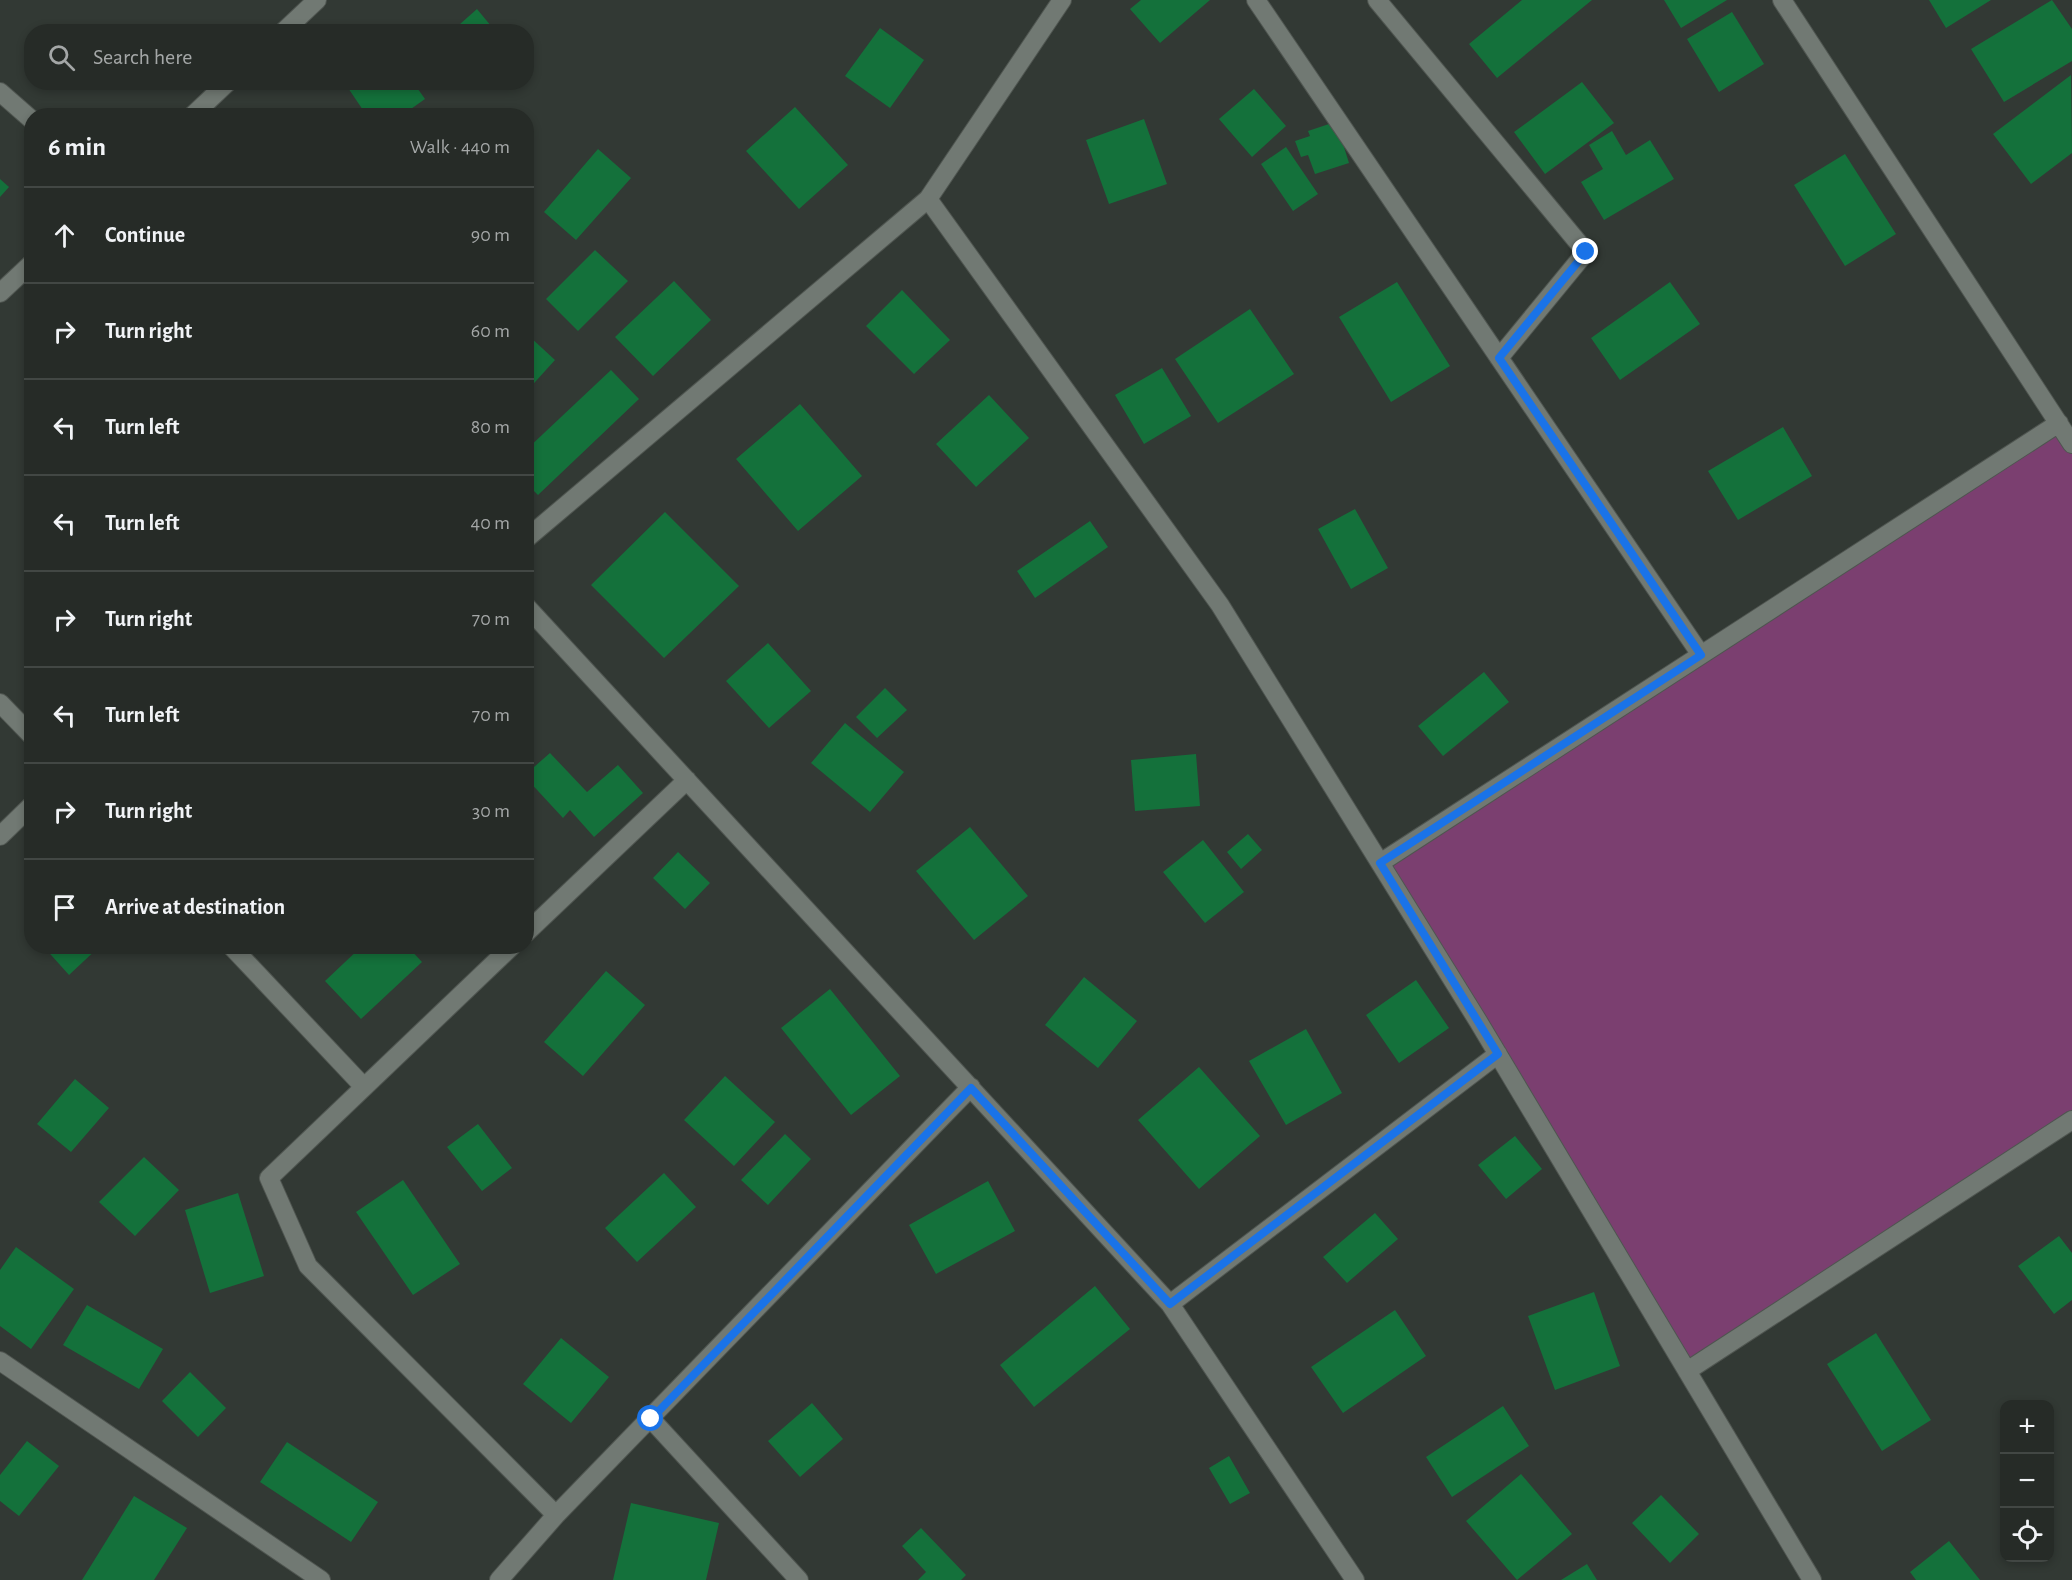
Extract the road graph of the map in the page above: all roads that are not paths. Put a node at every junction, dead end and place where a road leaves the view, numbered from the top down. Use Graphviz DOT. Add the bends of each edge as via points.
graph roads {
  1 [pos="317,0"];
  2 [pos="1062,0"];
  3 [pos="1256,0"];
  4 [pos="1377,0"];
  5 [pos="1782,0"];
  6 [pos="292,24"];
  7 [pos="220,90"];
  8 [pos="0,92"];
  9 [pos="200,108"];
  10 [pos="24,113"];
  11 [pos="928,199"];
  12 [pos="24,270"];
  13 [pos="0,292"];
  14 [pos="1499,358"];
  15 [pos="2058,423"];
  16 [pos="2072,444"];
  17 [pos="534,532"];
  18 [pos="534,615"];
  19 [pos="1701,655"];
  20 [pos="0,703"];
  21 [pos="24,728"];
  22 [pos="687,780"];
  23 [pos="24,813"];
  24 [pos="0,836"];
  25 [pos="1380,863"];
  26 [pos="534,925"];
  27 [pos="239,954"];
  28 [pos="504,954"];
  29 [pos="1498,1054"];
  30 [pos="364,1087"];
  31 [pos="971,1088"];
  32 [pos="2072,1120"];
  33 [pos="1170,1304"];
  34 [pos="0,1361"];
  35 [pos="1687,1371"];
  36 [pos="651,1419"];
  37 [pos="556,1515"];
  38 [pos="321,1580"];
  39 [pos="499,1580"];
  40 [pos="799,1580"];
  41 [pos="1355,1580"];
  42 [pos="1812,1580"];
  1 -- 6 [label="street"];
  2 -- 11 [label="street"];
  3 -- 14 [label="street"];
  4 -- 14 [label="street" via="1586,252"];
  5 -- 15 [label="street"];
  7 -- 9 [label="street"];
  8 -- 10 [label="street"];
  11 -- 17 [label="street"];
  11 -- 25 [label="street" via="1220,605"];
  12 -- 13 [label="street"];
  14 -- 19 [label="street"];
  15 -- 16 [label="street"];
  15 -- 19 [label="street"];
  18 -- 22 [label="street"];
  19 -- 25 [label="street"];
  20 -- 21 [label="street"];
  22 -- 26 [label="street"];
  22 -- 31 [label="street"];
  23 -- 24 [label="street"];
  25 -- 29 [label="street"];
  27 -- 30 [label="street"];
  28 -- 30 [label="street"];
  29 -- 33 [label="street"];
  29 -- 35 [label="street"];
  30 -- 37 [label="street" via="269,1178 308,1266"];
  31 -- 33 [label="street"];
  31 -- 36 [label="street"];
  32 -- 35 [label="street"];
  33 -- 41 [label="street"];
  34 -- 38 [label="street"];
  35 -- 42 [label="street"];
  36 -- 37 [label="street"];
  36 -- 40 [label="street"];
  37 -- 39 [label="street"];
}
